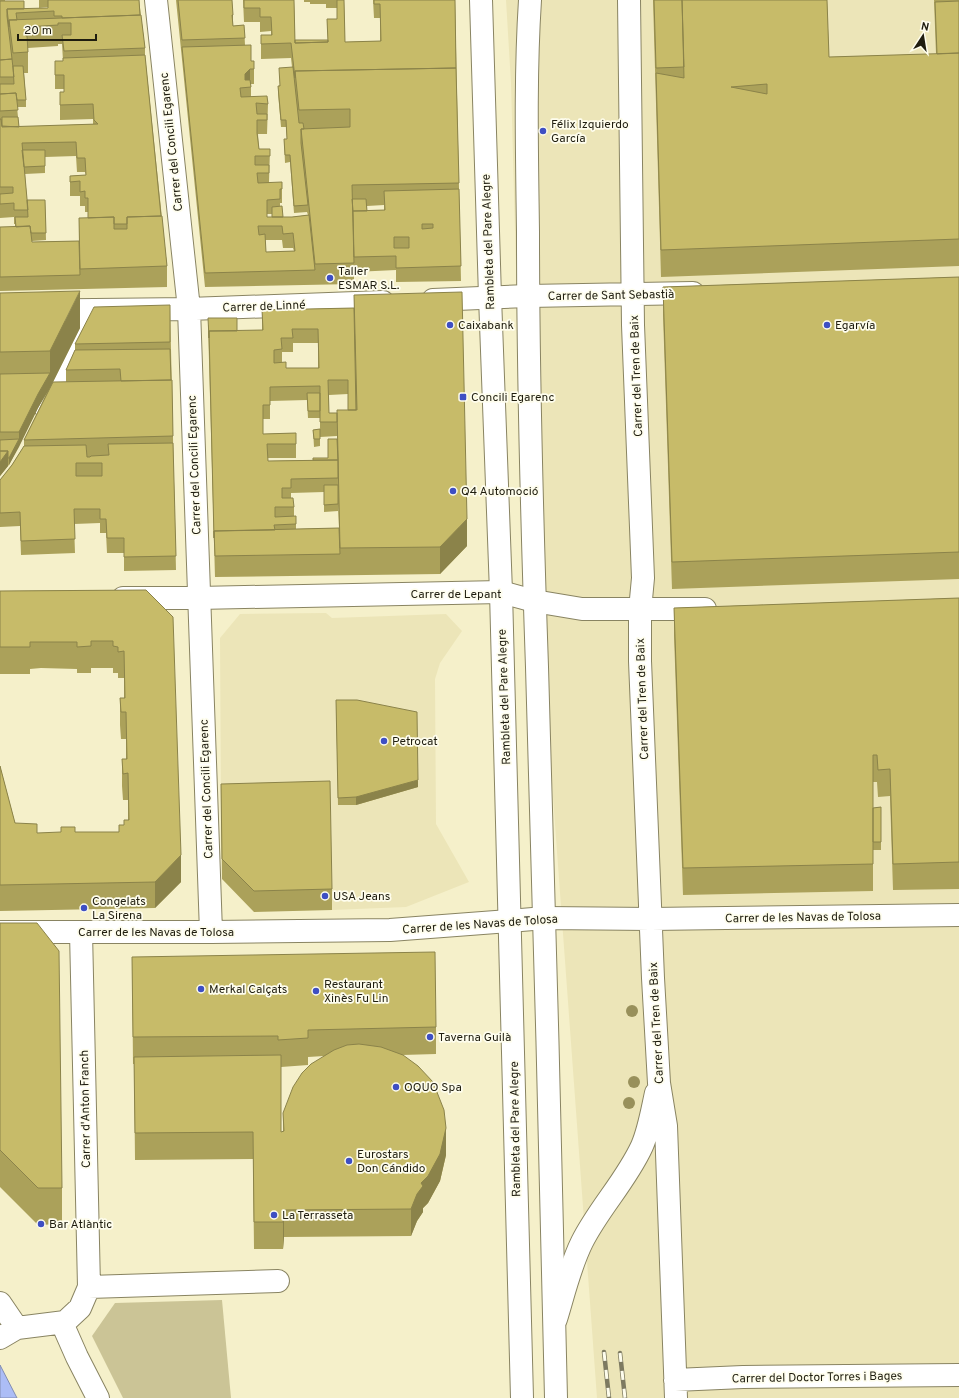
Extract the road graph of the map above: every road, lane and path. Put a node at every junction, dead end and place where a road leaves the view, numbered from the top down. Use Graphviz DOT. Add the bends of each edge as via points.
graph roads {
  1 [pos="156,0"];
  2 [pos="481,0"];
  3 [pos="530,0"];
  4 [pos="628,0"];
  5 [pos="714,293"];
  6 [pos="634,295"];
  7 [pos="528,296"];
  8 [pos="490,297"];
  9 [pos="189,309"];
  10 [pos="0,310"];
  11 [pos="95,310"];
  12 [pos="36,424"];
  13 [pos="501,592"];
  14 [pos="102,598"];
  15 [pos="198,598"];
  16 [pos="534,601"];
  17 [pos="722,609"];
  18 [pos="640,610"];
  19 [pos="959,915"];
  20 [pos="545,918"];
  21 [pos="651,919"];
  22 [pos="509,921"];
  23 [pos="0,932"];
  24 [pos="81,932"];
  25 [pos="211,932"];
  26 [pos="659,1082"];
  27 [pos="278,1281"];
  28 [pos="89,1287"];
  29 [pos="0,1302"];
  30 [pos="62,1323"];
  31 [pos="554,1324"];
  32 [pos="9,1333"];
  33 [pos="959,1375"];
  34 [pos="675,1389"];
  35 [pos="522,1397"];
  36 [pos="98,1398"];
  37 [pos="556,1398"];
  1 -- 9 [label="street, Carrer del Concili Egarenc"];
  2 -- 8 [label="street, Rambleta del Pare Alegre"];
  3 -- 7 [label="street" via="527,102"];
  4 -- 6 [label="street, Carrer del Tren de Baix"];
  5 -- 6 [label="street, Carrer de Sant Sebastià"];
  6 -- 7 [label="street, Carrer de Sant Sebastià"];
  6 -- 18 [label="street, Carrer del Tren de Baix" via="643,578"];
  7 -- 8 [label="street, Carrer de Linné"];
  7 -- 16 [label="street"];
  8 -- 9 [label="street, Carrer de Linné"];
  8 -- 13 [label="street, Rambleta del Pare Alegre"];
  9 -- 11 [label="street, Carrer de Linné"];
  9 -- 15 [label="street, Carrer del Concili Egarenc"];
  10 -- 11 [label="street, Carrer de Linné"];
  11 -- 12 [label="street"];
  13 -- 15 [label="street, Carrer de Lepant"];
  13 -- 16 [label="street, Carrer de Lepant"];
  13 -- 22 [label="street, Rambleta del Pare Alegre"];
  14 -- 15 [label="street, Carrer de Lepant"];
  15 -- 25 [label="street, Carrer del Concili Egarenc"];
  16 -- 18 [label="street, Carrer de Lepant" via="582,610"];
  16 -- 20 [label="street"];
  17 -- 18 [label="street, Carrer de Lepant"];
  18 -- 21 [label="street, Carrer del Tren de Baix"];
  19 -- 21 [label="street, Carrer de les Navas de Tolosa"];
  20 -- 21 [label="street, Carrer de les Navas de Tolosa"];
  20 -- 22 [label="street, Carrer de les Navas de Tolosa"];
  20 -- 31 [label="street"];
  21 -- 26 [label="street, Carrer del Tren de Baix"];
  22 -- 25 [label="street, Carrer de les Navas de Tolosa" via="390,930"];
  22 -- 35 [label="street, Rambleta del Pare Alegre"];
  23 -- 24 [label="street, Carrer de les Navas de Tolosa"];
  24 -- 25 [label="street, Carrer de les Navas de Tolosa"];
  24 -- 28 [label="street, Carrer d'Anton Franch"];
  26 -- 31 [label="street" via="642,1146 582,1242 570,1270"];
  26 -- 34 [label="street, Carrer del Tren de Baix" via="666,1126"];
  27 -- 28 [label="street"];
  28 -- 30 [label="street, Carrer d'Anton Franch" via="80,1308"];
  29 -- 32 [label="street"];
  30 -- 32 [label="street"];
  30 -- 36 [label="street"];
  31 -- 37 [label="street"];
  33 -- 34 [label="street, Carrer del Doctor Torres i Bages" via="743,1377"];
}
